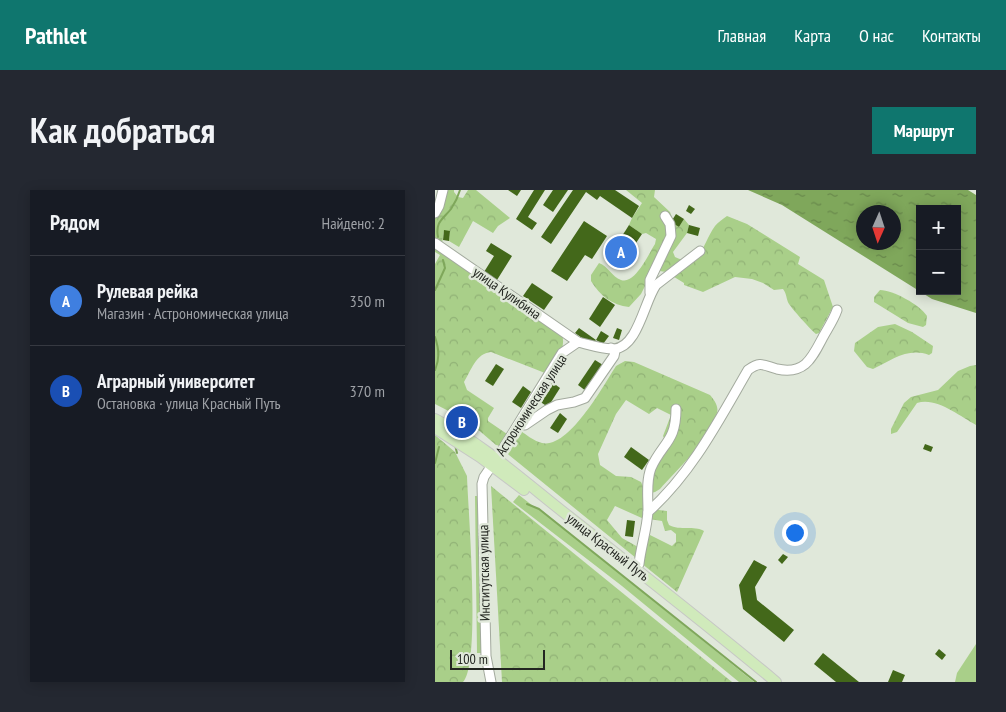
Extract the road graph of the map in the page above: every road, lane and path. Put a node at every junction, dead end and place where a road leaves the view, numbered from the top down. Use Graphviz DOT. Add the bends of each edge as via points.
graph roads {
  1 [pos="443,190"];
  2 [pos="435,213"];
  3 [pos="665,216"];
  4 [pos="435,243"];
  5 [pos="700,250"];
  6 [pos="650,292"];
  7 [pos="837,310"];
  8 [pos="579,342"];
  9 [pos="611,348"];
  10 [pos="676,409"];
  11 [pos="435,418"];
  12 [pos="519,424"];
  13 [pos="435,428"];
  14 [pos="494,463"];
  15 [pos="648,512"];
  16 [pos="636,569"];
  17 [pos="491,682"];
  18 [pos="766,682"];
  19 [pos="776,682"];
  1 -- 2 [label="street"];
  3 -- 6 [label="street" via="671,236 650,280"];
  4 -- 8 [label="street, улица Кулибина"];
  5 -- 6 [label="street"];
  6 -- 9 [label="street" via="628,342"];
  7 -- 15 [label="street" via="808,363 789,370 760,364 748,370 706,443"];
  8 -- 9 [label="street, Астрономическая улица"];
  8 -- 12 [label="street, Астрономическая улица" via="562,353"];
  9 -- 12 [label="street" via="615,356 585,398 557,405 525,425"];
  10 -- 15 [label="street" via="673,433 651,469 647,490"];
  11 -- 14 [label="main road, улица Красный Путь" via="455,430"];
  12 -- 14 [label="street, Астрономическая улица"];
  13 -- 14 [label="main road, улица Красный Путь"];
  14 -- 16 [label="main road, улица Красный Путь"];
  14 -- 17 [label="street, Институтская улица" via="483,484 486,656"];
  14 -- 18 [label="main road, улица Красный Путь"];
  15 -- 16 [label="street"];
  16 -- 19 [label="main road, улица Красный Путь"];
}
